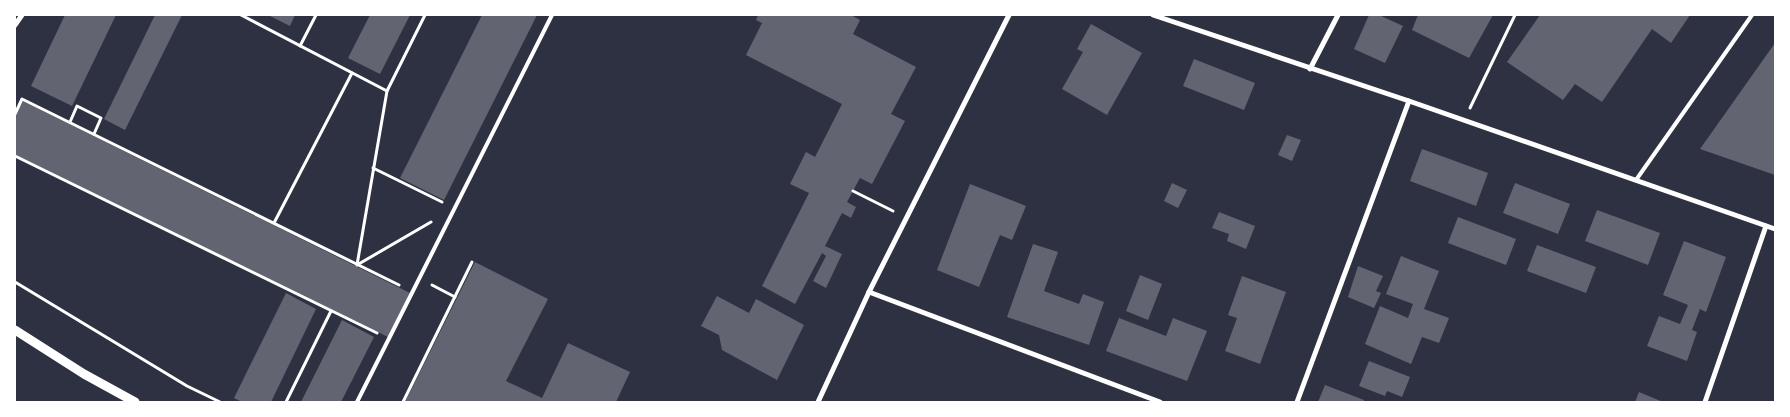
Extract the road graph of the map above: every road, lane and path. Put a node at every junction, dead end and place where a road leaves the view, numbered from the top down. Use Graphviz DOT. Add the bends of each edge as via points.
graph roads {
  1 [pos="22,15"];
  2 [pos="241,15"];
  3 [pos="316,15"];
  4 [pos="426,15"];
  5 [pos="552,15"];
  6 [pos="1009,15"];
  7 [pos="1152,15"];
  8 [pos="1338,15"];
  9 [pos="1515,15"];
  10 [pos="1752,15"];
  11 [pos="15,24"];
  12 [pos="300,46"];
  13 [pos="1310,69"];
  14 [pos="352,73"];
  15 [pos="387,91"];
  16 [pos="1409,101"];
  17 [pos="15,114"];
  18 [pos="1465,120"];
  19 [pos="70,122"];
  20 [pos="94,134"];
  21 [pos="15,156"];
  22 [pos="373,168"];
  23 [pos="1636,180"];
  24 [pos="853,191"];
  25 [pos="455,208"];
  26 [pos="907,218"];
  27 [pos="274,223"];
  28 [pos="1766,226"];
  29 [pos="1775,229"];
  30 [pos="472,262"];
  31 [pos="357,264"];
  32 [pos="420,279"];
  33 [pos="15,282"];
  34 [pos="414,292"];
  35 [pos="870,292"];
  36 [pos="454,297"];
  37 [pos="332,311"];
  38 [pos="15,330"];
  39 [pos="389,339"];
  40 [pos="135,402"];
  41 [pos="220,402"];
  42 [pos="286,402"];
  43 [pos="357,402"];
  44 [pos="403,402"];
  45 [pos="818,402"];
  46 [pos="1160,402"];
  47 [pos="1297,402"];
  48 [pos="1705,402"];
  1 -- 11 [label="street"];
  2 -- 12 [label="path"];
  3 -- 12 [label="path"];
  4 -- 15 [label="path"];
  5 -- 25 [label="lane"];
  6 -- 26 [label="street"];
  7 -- 13 [label="street"];
  8 -- 13 [label="street"];
  9 -- 18 [label="path"];
  10 -- 23 [label="lane"];
  12 -- 14 [label="path"];
  13 -- 16 [label="street"];
  14 -- 15 [label="path"];
  14 -- 27 [label="path"];
  15 -- 22 [label="path"];
  16 -- 18 [label="street"];
  16 -- 47 [label="street"];
  17 -- 19 [label="path" via="22,99"];
  18 -- 23 [label="street"];
  19 -- 20 [label="path"];
  19 -- 20 [label="path" via="77,106 101,118"];
  20 -- 27 [label="path"];
  21 -- 37 [label="path"];
  22 -- 25 [label="path"];
  22 -- 31 [label="path"];
  23 -- 28 [label="street"];
  24 -- 26 [label="path"];
  25 -- 31 [label="path"];
  25 -- 32 [label="lane"];
  26 -- 35 [label="street"];
  27 -- 31 [label="path"];
  28 -- 29 [label="street"];
  28 -- 48 [label="street"];
  30 -- 36 [label="path"];
  31 -- 34 [label="path"];
  32 -- 34 [label="lane"];
  32 -- 36 [label="path"];
  33 -- 41 [label="path" via="187,386"];
  34 -- 39 [label="lane"];
  35 -- 45 [label="street"];
  35 -- 46 [label="street"];
  36 -- 44 [label="path"];
  37 -- 39 [label="path"];
  37 -- 42 [label="path"];
  38 -- 40 [label="street"];
  39 -- 43 [label="lane"];
}
